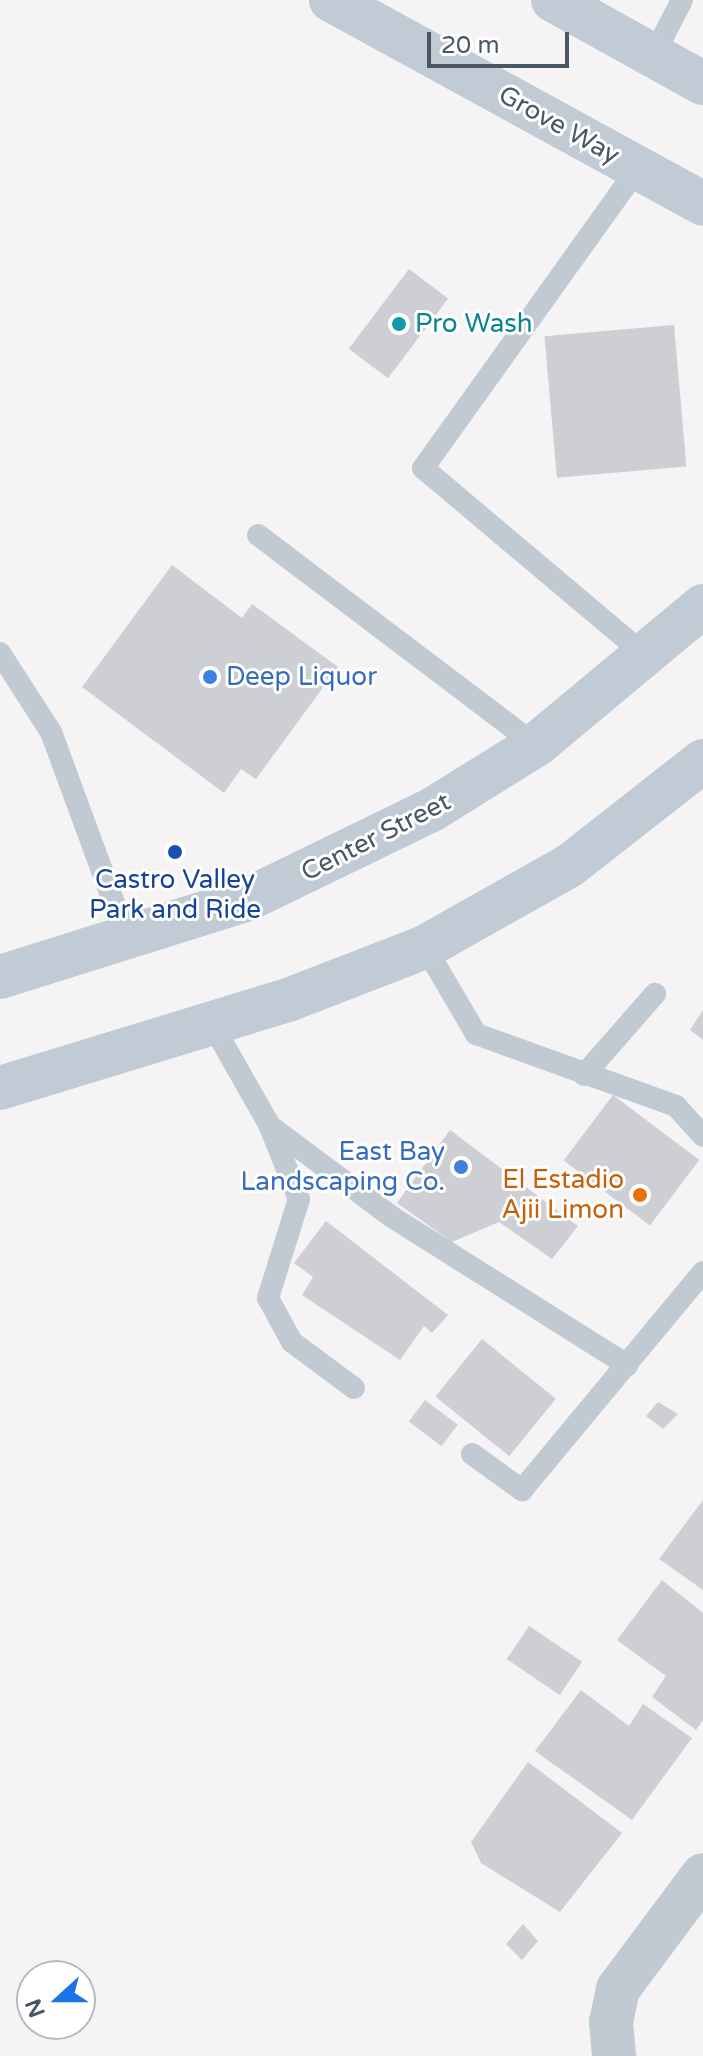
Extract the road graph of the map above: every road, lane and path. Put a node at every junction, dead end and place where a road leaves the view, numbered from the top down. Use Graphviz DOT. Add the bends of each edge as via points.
graph roads {
  1 [pos="331,0"];
  2 [pos="553,0"];
  3 [pos="682,0"];
  4 [pos="653,56"];
  5 [pos="703,83"];
  6 [pos="638,168"];
  7 [pos="703,204"];
  8 [pos="258,535"];
  9 [pos="696,609"];
  10 [pos="0,653"];
  11 [pos="646,656"];
  12 [pos="536,745"];
  13 [pos="703,761"];
  14 [pos="127,939"];
  15 [pos="425,947"];
  16 [pos="0,977"];
  17 [pos="655,994"];
  18 [pos="212,1024"];
  19 [pos="584,1075"];
  20 [pos="0,1088"];
  21 [pos="270,1126"];
  22 [pos="703,1136"];
  23 [pos="703,1272"];
  24 [pos="627,1365"];
  25 [pos="354,1388"];
  26 [pos="472,1454"];
  27 [pos="703,1875"];
  28 [pos="614,2056"];
  1 -- 6 [label="main road, Grove Way"];
  2 -- 4 [label="main road"];
  3 -- 4 [label="lane"];
  4 -- 5 [label="main road"];
  6 -- 7 [label="main road, Grove Way"];
  6 -- 11 [label="lane" via="423,468"];
  8 -- 12 [label="lane"];
  9 -- 11 [label="main road, Center Street"];
  10 -- 14 [label="lane" via="51,732"];
  11 -- 12 [label="main road, Center Street"];
  12 -- 14 [label="main road, Center Street" via="433,809 296,878"];
  13 -- 15 [label="main road" via="569,866"];
  14 -- 16 [label="main road, Center Street"];
  15 -- 18 [label="main road"];
  15 -- 19 [label="lane" via="476,1034"];
  17 -- 19 [label="lane"];
  18 -- 20 [label="main road"];
  18 -- 21 [label="lane"];
  19 -- 22 [label="lane" via="676,1106"];
  21 -- 24 [label="lane" via="392,1217"];
  21 -- 25 [label="lane" via="299,1199 268,1298 292,1342"];
  23 -- 24 [label="lane"];
  24 -- 26 [label="lane" via="522,1490"];
  27 -- 28 [label="street" via="618,1989"];
}
